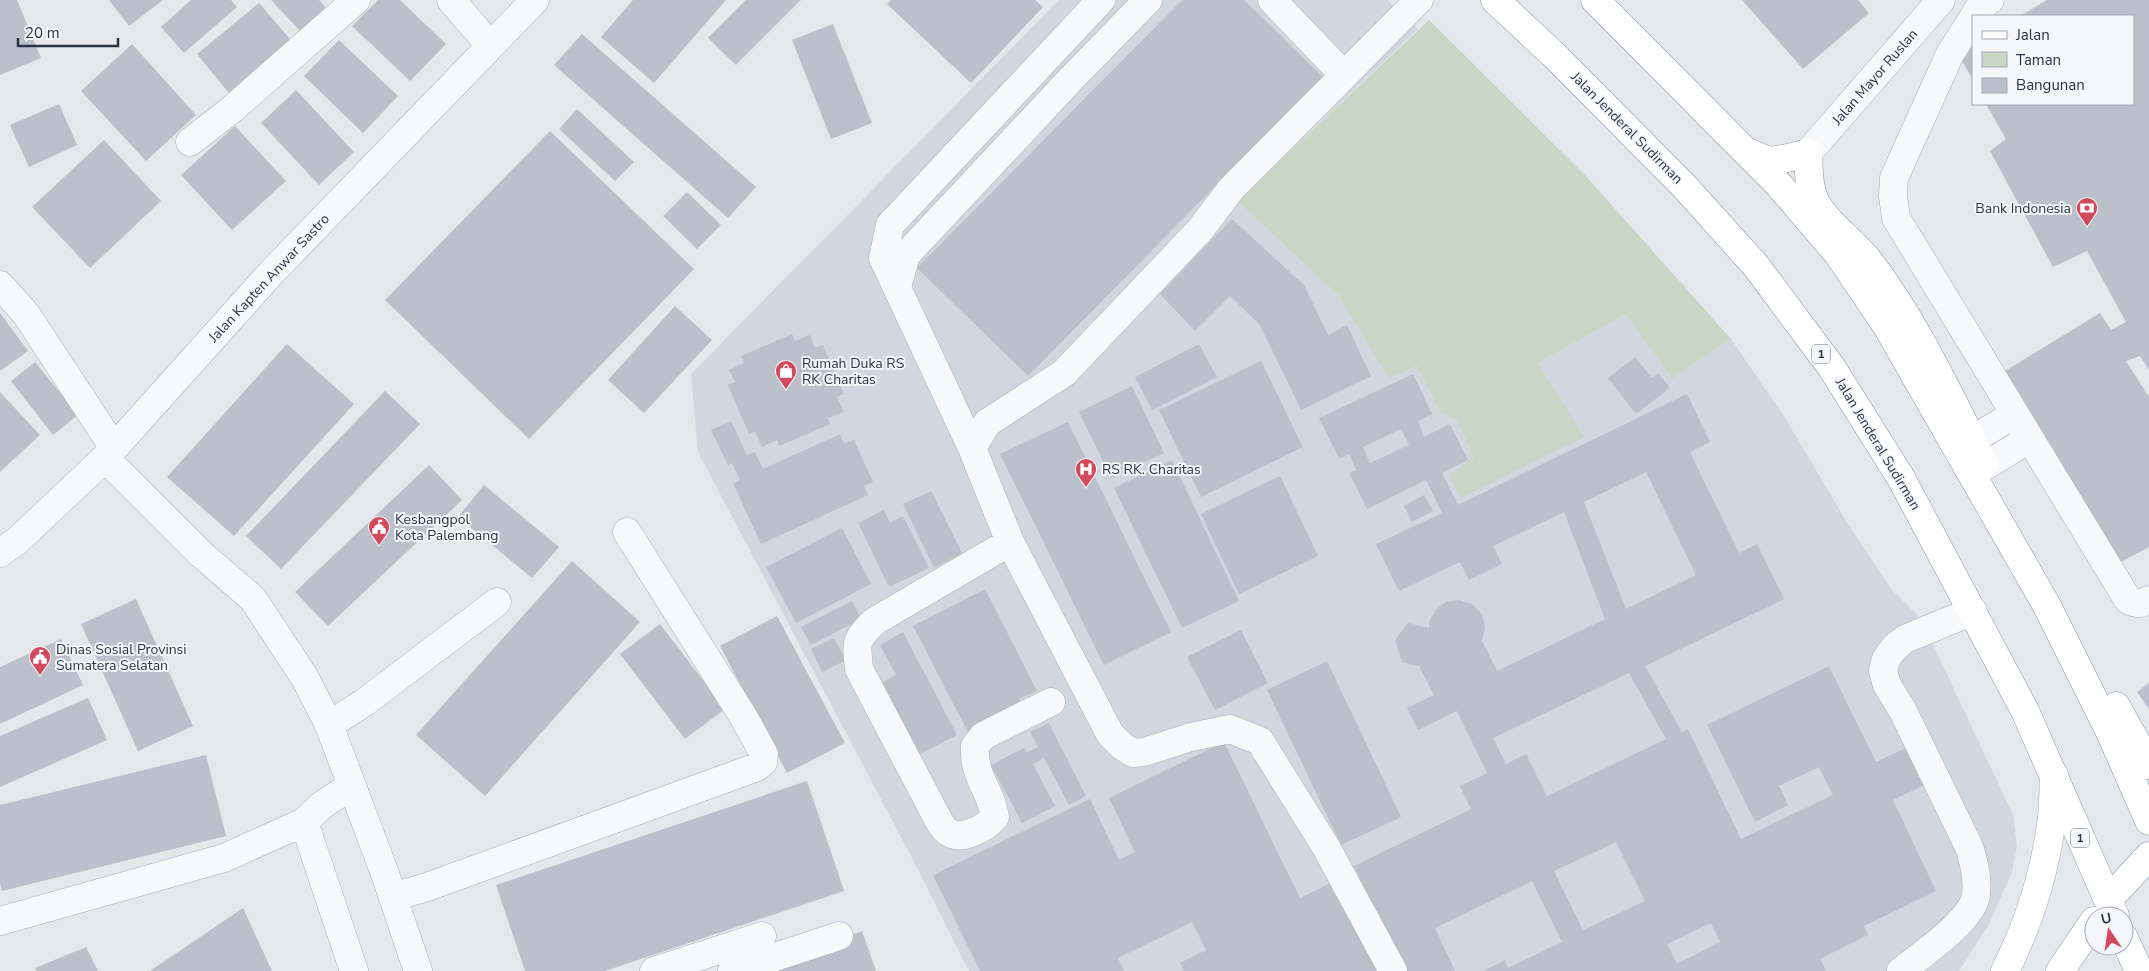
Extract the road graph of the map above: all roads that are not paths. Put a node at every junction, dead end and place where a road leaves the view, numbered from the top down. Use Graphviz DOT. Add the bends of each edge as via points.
graph roads {
  1 [pos="356,0"];
  2 [pos="451,0"];
  3 [pos="535,0"];
  4 [pos="1101,0"];
  5 [pos="1148,0"];
  6 [pos="1272,0"];
  7 [pos="1419,0"];
  8 [pos="1495,0"];
  9 [pos="1595,0"];
  10 [pos="1941,0"];
  11 [pos="1990,0"];
  12 [pos="1974,15"];
  13 [pos="1972,19"];
  14 [pos="490,45"];
  15 [pos="1344,75"];
  16 [pos="190,142"];
  17 [pos="1744,151"];
  18 [pos="1808,152"];
  19 [pos="0,286"];
  20 [pos="897,287"];
  21 [pos="2015,414"];
  22 [pos="2029,438"];
  23 [pos="1972,440"];
  24 [pos="972,448"];
  25 [pos="110,453"];
  26 [pos="1985,466"];
  27 [pos="627,532"];
  28 [pos="1010,542"];
  29 [pos="0,553"];
  30 [pos="2149,600"];
  31 [pos="497,602"];
  32 [pos="1973,611"];
  33 [pos="1051,702"];
  34 [pos="329,725"];
  35 [pos="2149,765"];
  36 [pos="2054,775"];
  37 [pos="351,786"];
  38 [pos="2149,821"];
  39 [pos="304,822"];
  40 [pos="2149,856"];
  41 [pos="393,897"];
  42 [pos="2101,906"];
  43 [pos="2109,906"];
  44 [pos="0,921"];
  45 [pos="762,936"];
  46 [pos="840,936"];
  47 [pos="2084,939"];
  48 [pos="2132,956"];
  49 [pos="2149,958"];
  50 [pos="354,971"];
  51 [pos="418,971"];
  52 [pos="654,971"];
  53 [pos="732,971"];
  54 [pos="1394,971"];
  55 [pos="1901,971"];
  56 [pos="2005,971"];
  57 [pos="2060,971"];
  58 [pos="2139,971"];
  1 -- 16 [label="street" via="232,110"];
  2 -- 14 [label="street"];
  3 -- 14 [label="street, Jalan Kapten Anwar Sastro"];
  4 -- 20 [label="street" via="890,225 883,258"];
  5 -- 20 [label="street" via="906,255"];
  6 -- 15 [label="street"];
  7 -- 15 [label="street"];
  8 -- 32 [label="main road, Jalan Jenderal Sudirman / 1" via="1671,173 1756,266 1832,368 1901,478"];
  9 -- 17 [label="main road"];
  10 -- 18 [label="street, Jalan Mayor Ruslan"];
  11 -- 12 [label="street"];
  13 -- 21 [label="street" via="1950,54 1894,178 1893,196 1896,218"];
  14 -- 25 [label="street, Jalan Kapten Anwar Sastro" via="272,272"];
  15 -- 24 [label="street" via="1231,189 1200,230 1064,374 987,423"];
  17 -- 18 [label="main road" via="1768,161"];
  17 -- 38 [label="main road" via="1779,185 1838,254 1888,328 2047,606 2110,732"];
  18 -- 23 [label="main road" via="1809,181 1815,202 1867,260 1903,313"];
  19 -- 25 [label="street" via="26,314"];
  20 -- 24 [label="street"];
  21 -- 22 [label="street"];
  21 -- 23 [label="street"];
  22 -- 26 [label="street"];
  22 -- 30 [label="street" via="2128,600 2134,603"];
  23 -- 26 [label="main road"];
  24 -- 28 [label="street"];
  25 -- 29 [label="street, Jalan Kapten Anwar Sastro" via="17,541"];
  25 -- 34 [label="street" via="201,554 252,599 305,678"];
  26 -- 35 [label="main road" via="2054,585"];
  27 -- 41 [label="street" via="743,716 764,754 763,762 757,767 446,881"];
  28 -- 33 [label="street" via="875,621 860,635 857,650 859,669 940,823 949,833 961,836 990,823 995,817 976,770 975,746 983,736"];
  28 -- 54 [label="street" via="1110,734 1122,746 1133,753 1144,752 1230,729 1260,741 1326,847"];
  31 -- 34 [label="street" via="365,702"];
  32 -- 36 [label="main road, Jalan Jenderal Sudirman / 1"];
  32 -- 55 [label="street" via="1905,639 1886,659 1883,671 1887,685 1903,711 1970,849 1976,871 1976,897 1965,919"];
  34 -- 37 [label="street"];
  36 -- 42 [label="main road, Jalan Jenderal Sudirman / 1"];
  36 -- 56 [label="main road" via="2052,824 2034,902"];
  37 -- 39 [label="street" via="322,805"];
  37 -- 41 [label="street"];
  39 -- 44 [label="street" via="224,858"];
  39 -- 50 [label="street"];
  40 -- 43 [label="main road"];
  41 -- 51 [label="street"];
  45 -- 52 [label="street"];
  46 -- 53 [label="street"];
  47 -- 57 [label="main road"];
  48 -- 58 [label="main road"];
  49 -- 58 [label="main road"];
}
